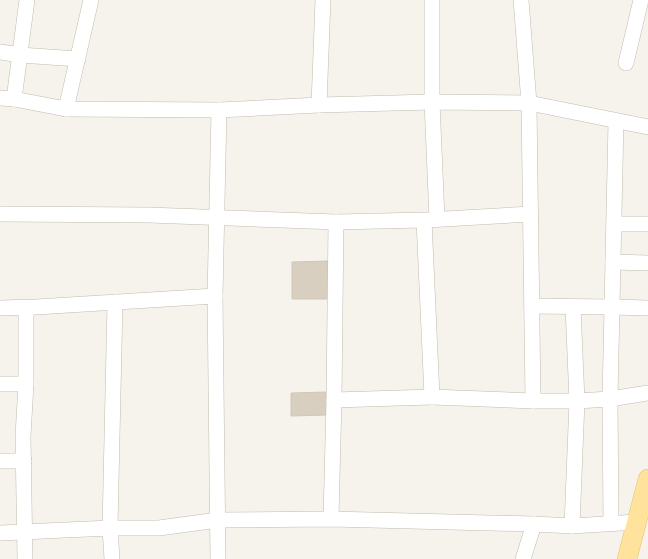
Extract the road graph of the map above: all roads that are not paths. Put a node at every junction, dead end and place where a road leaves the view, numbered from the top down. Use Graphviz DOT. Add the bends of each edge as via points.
graph roads {
  1 [pos="27,0"];
  2 [pos="91,0"];
  3 [pos="324,0"];
  4 [pos="432,0"];
  5 [pos="521,0"];
  6 [pos="641,0"];
  7 [pos="0,52"];
  8 [pos="20,55"];
  9 [pos="78,59"];
  10 [pos="626,63"];
  11 [pos="7,99"];
  12 [pos="432,102"];
  13 [pos="529,103"];
  14 [pos="319,105"];
  15 [pos="66,109"];
  16 [pos="219,110"];
  17 [pos="616,121"];
  18 [pos="648,127"];
  19 [pos="0,214"];
  20 [pos="531,214"];
  21 [pos="216,218"];
  22 [pos="431,219"];
  23 [pos="336,222"];
  24 [pos="614,224"];
  25 [pos="648,224"];
  26 [pos="613,262"];
  27 [pos="648,263"];
  28 [pos="215,296"];
  29 [pos="115,302"];
  30 [pos="532,306"];
  31 [pos="574,306"];
  32 [pos="612,307"];
  33 [pos="0,308"];
  34 [pos="26,308"];
  35 [pos="648,308"];
  36 [pos="0,384"];
  37 [pos="26,384"];
  38 [pos="648,393"];
  39 [pos="432,397"];
  40 [pos="610,398"];
  41 [pos="334,400"];
  42 [pos="533,401"];
  43 [pos="577,401"];
  44 [pos="0,461"];
  45 [pos="24,461"];
  46 [pos="648,479"];
  47 [pos="331,519"];
  48 [pos="218,520"];
  49 [pos="637,522"];
  50 [pos="534,524"];
  51 [pos="611,524"];
  52 [pos="572,526"];
  53 [pos="110,528"];
  54 [pos="24,532"];
  55 [pos="0,533"];
  56 [pos="25,559"];
  57 [pos="112,559"];
  58 [pos="218,559"];
  59 [pos="523,559"];
  60 [pos="627,559"];
  1 -- 8 [label="street"];
  2 -- 9 [label="street"];
  3 -- 14 [label="street"];
  4 -- 12 [label="street"];
  5 -- 13 [label="street"];
  6 -- 10 [label="street"];
  7 -- 8 [label="street"];
  8 -- 9 [label="street"];
  8 -- 11 [label="street"];
  9 -- 15 [label="street"];
  11 -- 15 [label="street"];
  12 -- 13 [label="street"];
  12 -- 14 [label="street"];
  12 -- 22 [label="street"];
  13 -- 17 [label="street"];
  13 -- 20 [label="street"];
  14 -- 16 [label="street"];
  15 -- 16 [label="street"];
  16 -- 21 [label="street"];
  17 -- 18 [label="street"];
  17 -- 24 [label="street"];
  19 -- 21 [label="street" via="149,214"];
  20 -- 22 [label="street"];
  20 -- 30 [label="street"];
  21 -- 23 [label="street"];
  21 -- 28 [label="street"];
  22 -- 23 [label="street"];
  22 -- 39 [label="street"];
  23 -- 41 [label="street"];
  24 -- 25 [label="street"];
  24 -- 26 [label="street"];
  26 -- 27 [label="street"];
  26 -- 32 [label="street"];
  28 -- 29 [label="street"];
  28 -- 48 [label="street"];
  29 -- 34 [label="street"];
  29 -- 53 [label="street"];
  30 -- 31 [label="street"];
  30 -- 42 [label="street"];
  31 -- 32 [label="street"];
  31 -- 43 [label="street"];
  32 -- 35 [label="street"];
  32 -- 40 [label="street"];
  33 -- 34 [label="street"];
  34 -- 37 [label="street"];
  36 -- 37 [label="street"];
  37 -- 45 [label="street"];
  38 -- 40 [label="street"];
  39 -- 41 [label="street"];
  39 -- 42 [label="street"];
  40 -- 43 [label="street"];
  40 -- 51 [label="street"];
  41 -- 47 [label="street"];
  42 -- 43 [label="street"];
  43 -- 52 [label="street"];
  44 -- 45 [label="street"];
  45 -- 54 [label="street"];
  46 -- 49 [label="main road"];
  47 -- 48 [label="street"];
  47 -- 50 [label="street"];
  48 -- 53 [label="street" via="159,528"];
  48 -- 58 [label="street"];
  49 -- 51 [label="street"];
  49 -- 60 [label="main road"];
  50 -- 52 [label="street"];
  50 -- 59 [label="street"];
  51 -- 52 [label="street"];
  53 -- 54 [label="street"];
  53 -- 57 [label="street"];
  54 -- 55 [label="street"];
  54 -- 56 [label="street"];
}
